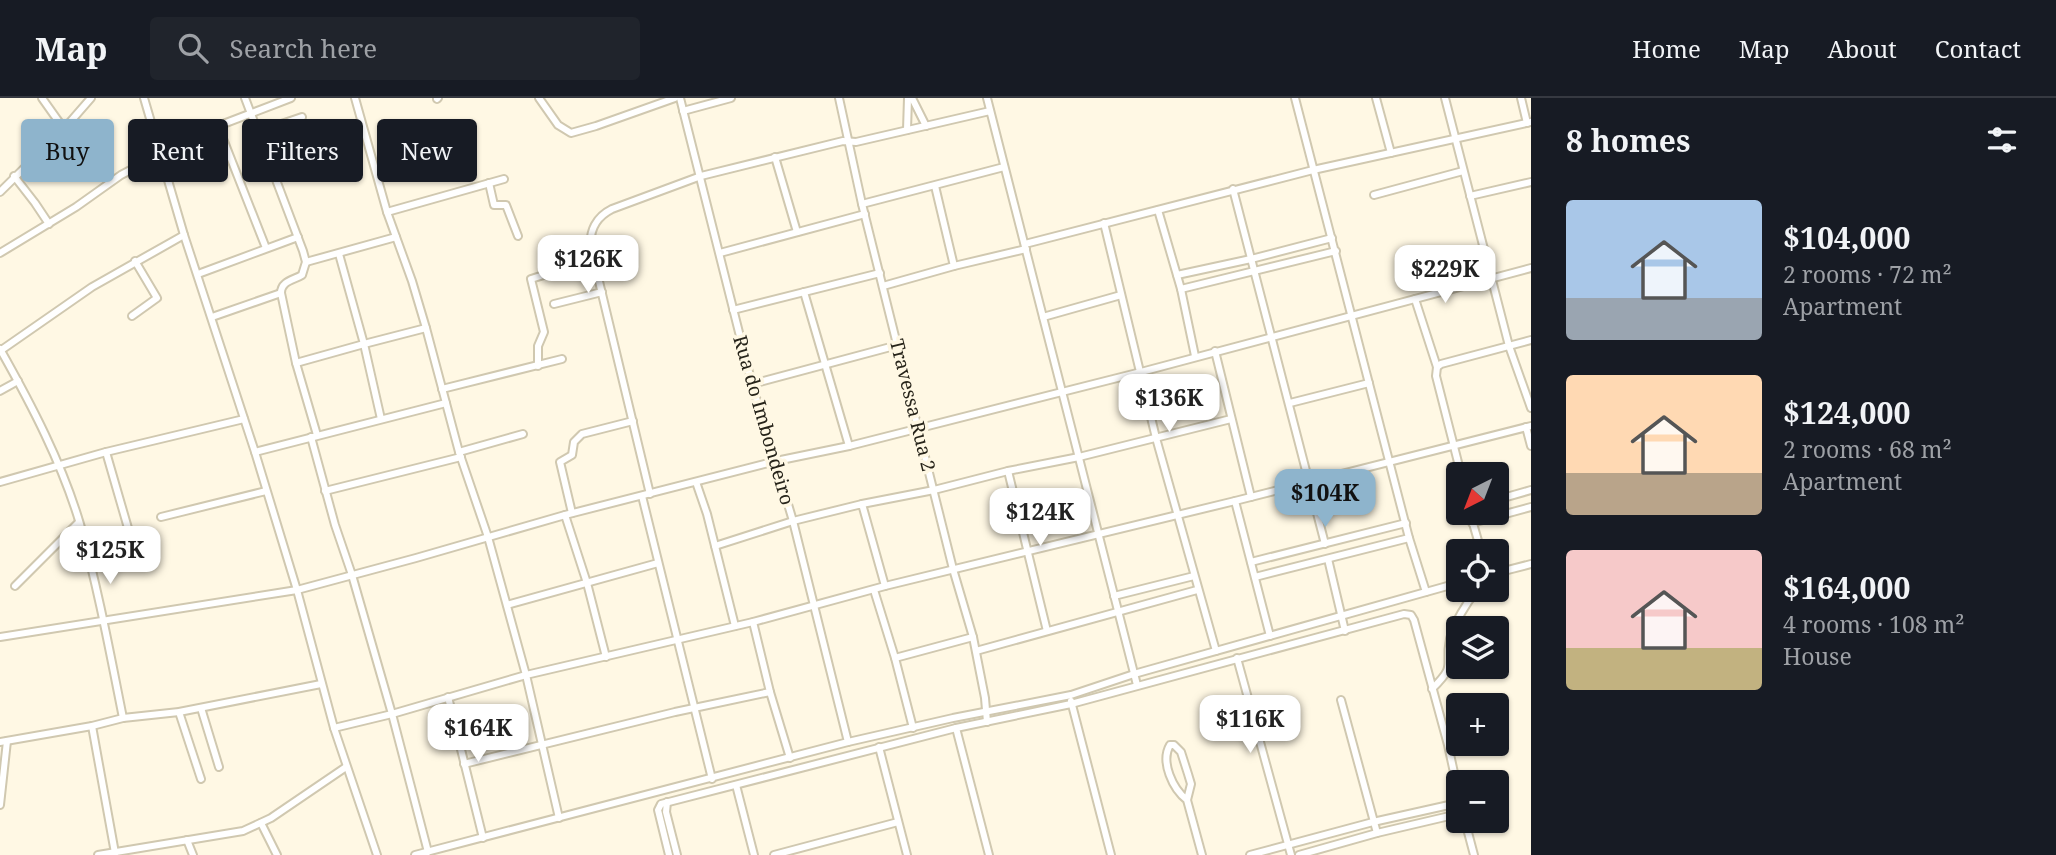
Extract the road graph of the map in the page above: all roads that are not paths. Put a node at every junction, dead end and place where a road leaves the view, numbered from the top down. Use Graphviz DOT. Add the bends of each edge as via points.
graph roads {
  1 [pos="42,98"];
  2 [pos="91,98"];
  3 [pos="144,98"];
  4 [pos="245,98"];
  5 [pos="291,98"];
  6 [pos="355,98"];
  7 [pos="540,98"];
  8 [pos="677,98"];
  9 [pos="731,98"];
  10 [pos="839,98"];
  11 [pos="910,98"];
  12 [pos="987,98"];
  13 [pos="1295,98"];
  14 [pos="1376,98"];
  15 [pos="1445,98"];
  16 [pos="1521,98"];
  17 [pos="683,111"];
  18 [pos="990,111"];
  19 [pos="251,113"];
  20 [pos="302,117"];
  21 [pos="57,119"];
  22 [pos="73,119"];
  23 [pos="151,119"];
  24 [pos="253,119"];
  25 [pos="296,119"];
  26 [pos="228,122"];
  27 [pos="1529,122"];
  28 [pos="926,126"];
  29 [pos="907,130"];
  30 [pos="1454,138"];
  31 [pos="849,142"];
  32 [pos="228,151"];
  33 [pos="1391,153"];
  34 [pos="775,157"];
  35 [pos="1004,167"];
  36 [pos="21,169"];
  37 [pos="1313,170"];
  38 [pos="128,171"];
  39 [pos="1463,171"];
  40 [pos="14,176"];
  41 [pos="701,176"];
  42 [pos="503,179"];
  43 [pos="169,182"];
  44 [pos="277,182"];
  45 [pos="1531,182"];
  46 [pos="489,183"];
  47 [pos="935,186"];
  48 [pos="1233,189"];
  49 [pos="0,192"];
  50 [pos="1374,195"];
  51 [pos="1470,196"];
  52 [pos="862,204"];
  53 [pos="1158,210"];
  54 [pos="387,212"];
  55 [pos="865,214"];
  56 [pos="1104,223"];
  57 [pos="49,224"];
  58 [pos="797,232"];
  59 [pos="184,235"];
  60 [pos="518,236"];
  61 [pos="298,237"];
  62 [pos="396,237"];
  63 [pos="1332,238"];
  64 [pos="1026,247"];
  65 [pos="266,248"];
  66 [pos="1336,251"];
  67 [pos="0,253"];
  68 [pos="720,253"];
  69 [pos="340,254"];
  70 [pos="594,259"];
  71 [pos="1251,259"];
  72 [pos="135,261"];
  73 [pos="306,262"];
  74 [pos="954,266"];
  75 [pos="1531,268"];
  76 [pos="1255,272"];
  77 [pos="880,273"];
  78 [pos="198,274"];
  79 [pos="1177,275"];
  80 [pos="1491,279"];
  81 [pos="883,286"];
  82 [pos="1181,289"];
  83 [pos="602,292"];
  84 [pos="804,292"];
  85 [pos="281,293"];
  86 [pos="1121,295"];
  87 [pos="1415,299"];
  88 [pos="554,304"];
  89 [pos="733,310"];
  90 [pos="1352,314"];
  91 [pos="132,316"];
  92 [pos="212,317"];
  93 [pos="1043,317"];
  94 [pos="426,328"];
  95 [pos="1272,337"];
  96 [pos="1531,340"];
  97 [pos="364,344"];
  98 [pos="898,345"];
  99 [pos="1508,346"];
  100 [pos="0,350"];
  101 [pos="1215,351"];
  102 [pos="1195,356"];
  103 [pos="562,359"];
  104 [pos="296,363"];
  105 [pos="825,363"];
  106 [pos="538,366"];
  107 [pos="1437,367"];
  108 [pos="1141,372"];
  109 [pos="18,381"];
  110 [pos="1369,383"];
  111 [pos="752,384"];
  112 [pos="442,389"];
  113 [pos="0,391"];
  114 [pos="1063,391"];
  115 [pos="1290,402"];
  116 [pos="446,403"];
  117 [pos="1531,408"];
  118 [pos="244,419"];
  119 [pos="381,419"];
  120 [pos="1231,419"];
  121 [pos="633,421"];
  122 [pos="1530,425"];
  123 [pos="919,428"];
  124 [pos="523,434"];
  125 [pos="314,436"];
  126 [pos="1156,438"];
  127 [pos="1454,445"];
  128 [pos="849,446"];
  129 [pos="1531,446"];
  130 [pos="106,452"];
  131 [pos="255,452"];
  132 [pos="460,454"];
  133 [pos="1079,457"];
  134 [pos="776,461"];
  135 [pos="1390,462"];
  136 [pos="1458,462"];
  137 [pos="59,466"];
  138 [pos="1008,471"];
  139 [pos="0,482"];
  140 [pos="696,482"];
  141 [pos="1308,482"];
  142 [pos="933,490"];
  143 [pos="1531,490"];
  144 [pos="266,491"];
  145 [pos="325,491"];
  146 [pos="650,494"];
  147 [pos="642,496"];
  148 [pos="1509,496"];
  149 [pos="1251,497"];
  150 [pos="1235,501"];
  151 [pos="862,504"];
  152 [pos="1531,507"];
  153 [pos="1509,513"];
  154 [pos="568,514"];
  155 [pos="1177,515"];
  156 [pos="161,517"];
  157 [pos="793,521"];
  158 [pos="79,522"];
  159 [pos="1406,523"];
  160 [pos="130,535"];
  161 [pos="1098,535"];
  162 [pos="488,537"];
  163 [pos="1409,538"];
  164 [pos="1328,543"];
  165 [pos="715,546"];
  166 [pos="1317,546"];
  167 [pos="1027,551"];
  168 [pos="1328,559"];
  169 [pos="1251,562"];
  170 [pos="658,563"];
  171 [pos="1531,564"];
  172 [pos="953,569"];
  173 [pos="1509,570"];
  174 [pos="352,575"];
  175 [pos="1194,576"];
  176 [pos="1255,577"];
  177 [pos="587,583"];
  178 [pos="15,586"];
  179 [pos="885,586"];
  180 [pos="1446,586"];
  181 [pos="297,590"];
  182 [pos="874,590"];
  183 [pos="1197,590"];
  184 [pos="1426,592"];
  185 [pos="1114,596"];
  186 [pos="1469,602"];
  187 [pos="507,605"];
  188 [pos="814,606"];
  189 [pos="1117,611"];
  190 [pos="1341,617"];
  191 [pos="104,620"];
  192 [pos="753,622"];
  193 [pos="735,626"];
  194 [pos="1047,631"];
  195 [pos="1345,631"];
  196 [pos="1270,636"];
  197 [pos="0,637"];
  198 [pos="973,637"];
  199 [pos="678,639"];
  200 [pos="976,651"];
  201 [pos="1216,651"];
  202 [pos="606,657"];
  203 [pos="895,658"];
  204 [pos="1237,658"];
  205 [pos="1134,674"];
  206 [pos="526,676"];
  207 [pos="321,684"];
  208 [pos="1137,685"];
  209 [pos="1432,689"];
  210 [pos="770,692"];
  211 [pos="1071,695"];
  212 [pos="447,697"];
  213 [pos="1341,699"];
  214 [pos="1072,704"];
  215 [pos="201,708"];
  216 [pos="695,708"];
  217 [pos="986,711"];
  218 [pos="179,712"];
  219 [pos="392,714"];
  220 [pos="122,718"];
  221 [pos="988,722"];
  222 [pos="92,726"];
  223 [pos="334,728"];
  224 [pos="913,728"];
  225 [pos="956,728"];
  226 [pos="4,742"];
  227 [pos="848,742"];
  228 [pos="542,744"];
  229 [pos="879,747"];
  230 [pos="790,758"];
  231 [pos="464,764"];
  232 [pos="219,767"];
  233 [pos="346,767"];
  234 [pos="1453,770"];
  235 [pos="201,779"];
  236 [pos="712,779"];
  237 [pos="736,785"];
  238 [pos="1187,800"];
  239 [pos="667,802"];
  240 [pos="0,805"];
  241 [pos="1446,806"];
  242 [pos="1446,817"];
  243 [pos="559,818"];
  244 [pos="898,822"];
  245 [pos="1373,822"];
  246 [pos="261,823"];
  247 [pos="1377,833"];
  248 [pos="1468,833"];
  249 [pos="483,838"];
  250 [pos="187,840"];
  251 [pos="1289,845"];
  252 [pos="116,852"];
  253 [pos="428,852"];
  254 [pos="98,855"];
  255 [pos="192,855"];
  256 [pos="277,855"];
  257 [pos="377,855"];
  258 [pos="415,855"];
  259 [pos="669,855"];
  260 [pos="677,855"];
  261 [pos="754,855"];
  262 [pos="774,855"];
  263 [pos="907,855"];
  264 [pos="989,855"];
  265 [pos="1111,855"];
  266 [pos="1202,855"];
  267 [pos="1250,855"];
  268 [pos="1291,855"];
  269 [pos="1299,855"];
  270 [pos="1474,855"];
  1 -- 21 [label="street"];
  2 -- 22 [label="street"];
  3 -- 23 [label="street"];
  4 -- 19 [label="street"];
  5 -- 19 [label="street"];
  6 -- 54 [label="street"];
  7 -- 8 [label="street" via="558,125 572,133"];
  8 -- 17 [label="street, Rua do Imbondeiro"];
  9 -- 17 [label="street"];
  10 -- 31 [label="street, Travessa Rua 2"];
  11 -- 28 [label="street"];
  11 -- 29 [label="street"];
  12 -- 18 [label="street"];
  13 -- 37 [label="street"];
  14 -- 33 [label="street"];
  15 -- 30 [label="street"];
  16 -- 27 [label="street"];
  17 -- 41 [label="street, Rua do Imbondeiro"];
  18 -- 28 [label="street"];
  18 -- 35 [label="street"];
  19 -- 24 [label="street"];
  19 -- 26 [label="street"];
  20 -- 25 [label="street"];
  27 -- 30 [label="street"];
  28 -- 29 [label="street"];
  29 -- 31 [label="street"];
  30 -- 33 [label="street"];
  30 -- 39 [label="street"];
  31 -- 34 [label="street"];
  31 -- 52 [label="street, Travessa Rua 2"];
  32 -- 65 [label="street"];
  33 -- 37 [label="street"];
  34 -- 41 [label="street"];
  34 -- 58 [label="street"];
  35 -- 47 [label="street"];
  35 -- 64 [label="street"];
  36 -- 40 [label="street"];
  37 -- 48 [label="street"];
  37 -- 63 [label="street"];
  38 -- 57 [label="street"];
  39 -- 50 [label="street"];
  39 -- 51 [label="street"];
  40 -- 49 [label="street"];
  40 -- 57 [label="street"];
  41 -- 68 [label="street, Rua do Imbondeiro"];
  41 -- 70 [label="street" via="607,211 592,231"];
  42 -- 46 [label="street"];
  43 -- 59 [label="street"];
  44 -- 61 [label="street"];
  45 -- 51 [label="street"];
  46 -- 54 [label="street"];
  46 -- 60 [label="street" via="494,205 507,206"];
  47 -- 52 [label="street"];
  47 -- 74 [label="street"];
  48 -- 53 [label="street"];
  48 -- 71 [label="street"];
  51 -- 80 [label="street"];
  52 -- 55 [label="street, Travessa Rua 2"];
  53 -- 56 [label="street"];
  53 -- 79 [label="street"];
  54 -- 62 [label="street"];
  55 -- 58 [label="street"];
  55 -- 77 [label="street, Travessa Rua 2"];
  56 -- 64 [label="street"];
  56 -- 86 [label="street"];
  57 -- 67 [label="street"];
  58 -- 68 [label="street"];
  59 -- 72 [label="street"];
  59 -- 78 [label="street"];
  61 -- 65 [label="street"];
  61 -- 73 [label="street"];
  62 -- 69 [label="street"];
  62 -- 94 [label="street"];
  63 -- 66 [label="street"];
  63 -- 71 [label="street"];
  64 -- 74 [label="street"];
  64 -- 93 [label="street"];
  65 -- 78 [label="street"];
  66 -- 76 [label="street"];
  66 -- 90 [label="street"];
  68 -- 89 [label="street, Rua do Imbondeiro"];
  69 -- 73 [label="street"];
  69 -- 97 [label="street"];
  70 -- 83 [label="street"];
  70 -- 106 [label="street" via="531,279 544,332"];
  71 -- 76 [label="street"];
  71 -- 79 [label="street"];
  72 -- 91 [label="street" via="157,298"];
  72 -- 100 [label="street"];
  73 -- 85 [label="street" via="302,275 285,284"];
  74 -- 81 [label="street"];
  75 -- 80 [label="street"];
  76 -- 82 [label="street"];
  76 -- 95 [label="street"];
  77 -- 81 [label="street, Travessa Rua 2"];
  77 -- 84 [label="street"];
  78 -- 92 [label="street"];
  79 -- 82 [label="street"];
  80 -- 87 [label="street"];
  80 -- 99 [label="street"];
  81 -- 98 [label="street, Travessa Rua 2"];
  82 -- 102 [label="street"];
  83 -- 88 [label="street"];
  83 -- 121 [label="street"];
  84 -- 89 [label="street"];
  84 -- 105 [label="street"];
  85 -- 92 [label="street"];
  85 -- 104 [label="street"];
  86 -- 93 [label="street"];
  86 -- 108 [label="street"];
  87 -- 90 [label="street"];
  87 -- 107 [label="street"];
  89 -- 111 [label="street, Rua do Imbondeiro"];
  90 -- 95 [label="street"];
  90 -- 110 [label="street"];
  92 -- 118 [label="street"];
  93 -- 114 [label="street"];
  94 -- 97 [label="street"];
  94 -- 112 [label="street"];
  95 -- 101 [label="street"];
  95 -- 115 [label="street"];
  96 -- 99 [label="street"];
  97 -- 104 [label="street"];
  97 -- 119 [label="street"];
  98 -- 105 [label="street"];
  98 -- 123 [label="street, Travessa Rua 2"];
  99 -- 107 [label="street"];
  99 -- 117 [label="street"];
  100 -- 109 [label="street"];
  101 -- 102 [label="street"];
  101 -- 120 [label="street"];
  102 -- 108 [label="street"];
  103 -- 106 [label="street"];
  104 -- 125 [label="street"];
  105 -- 111 [label="street"];
  105 -- 128 [label="street"];
  106 -- 112 [label="street"];
  107 -- 127 [label="street"];
  108 -- 114 [label="street"];
  108 -- 126 [label="street"];
  109 -- 113 [label="street"];
  109 -- 137 [label="street"];
  110 -- 115 [label="street"];
  110 -- 135 [label="street"];
  111 -- 134 [label="street, Rua do Imbondeiro"];
  112 -- 116 [label="street"];
  114 -- 123 [label="street"];
  114 -- 133 [label="street"];
  115 -- 141 [label="street"];
  116 -- 119 [label="street"];
  116 -- 132 [label="street"];
  118 -- 130 [label="street"];
  118 -- 131 [label="street"];
  119 -- 125 [label="street"];
  120 -- 126 [label="street"];
  120 -- 149 [label="street"];
  121 -- 146 [label="street"];
  121 -- 154 [label="street" via="582,435 574,442 572,455 560,462"];
  122 -- 127 [label="street"];
  122 -- 129 [label="street"];
  123 -- 128 [label="street"];
  123 -- 142 [label="street, Travessa Rua 2"];
  124 -- 132 [label="street"];
  125 -- 131 [label="street"];
  125 -- 145 [label="street"];
  126 -- 133 [label="street"];
  126 -- 155 [label="street"];
  127 -- 135 [label="street"];
  127 -- 136 [label="street"];
  128 -- 134 [label="street"];
  130 -- 137 [label="street"];
  130 -- 160 [label="street"];
  131 -- 144 [label="street"];
  132 -- 145 [label="street"];
  132 -- 162 [label="street"];
  133 -- 138 [label="street"];
  133 -- 161 [label="street"];
  134 -- 140 [label="street"];
  134 -- 157 [label="street, Rua do Imbondeiro"];
  135 -- 141 [label="street"];
  135 -- 159 [label="street"];
  137 -- 139 [label="street"];
  137 -- 158 [label="street"];
  138 -- 142 [label="street"];
  138 -- 167 [label="street"];
  140 -- 146 [label="street"];
  140 -- 165 [label="street"];
  141 -- 149 [label="street"];
  141 -- 164 [label="street"];
  142 -- 151 [label="street"];
  142 -- 172 [label="street, Travessa Rua 2"];
  143 -- 148 [label="street"];
  144 -- 156 [label="street"];
  144 -- 181 [label="street"];
  145 -- 174 [label="street"];
  146 -- 147 [label="street"];
  147 -- 154 [label="street"];
  147 -- 170 [label="street"];
  149 -- 150 [label="street"];
  150 -- 155 [label="street"];
  150 -- 169 [label="street"];
  151 -- 157 [label="street"];
  151 -- 179 [label="street"];
  152 -- 153 [label="street"];
  154 -- 162 [label="street"];
  154 -- 177 [label="street"];
  155 -- 161 [label="street"];
  155 -- 175 [label="street"];
  157 -- 165 [label="street"];
  157 -- 188 [label="street, Rua do Imbondeiro"];
  158 -- 178 [label="street"];
  158 -- 191 [label="street"];
  159 -- 163 [label="street"];
  159 -- 164 [label="street"];
  161 -- 167 [label="street"];
  161 -- 185 [label="street"];
  162 -- 174 [label="street"];
  162 -- 187 [label="street"];
  163 -- 168 [label="street"];
  163 -- 184 [label="street"];
  164 -- 166 [label="street"];
  164 -- 168 [label="street"];
  165 -- 193 [label="street"];
  166 -- 168 [label="street"];
  166 -- 169 [label="street"];
  167 -- 172 [label="street"];
  167 -- 194 [label="street"];
  168 -- 176 [label="street"];
  168 -- 190 [label="street"];
  169 -- 176 [label="street"];
  170 -- 177 [label="street"];
  170 -- 199 [label="street"];
  171 -- 173 [label="street"];
  172 -- 179 [label="street"];
  172 -- 198 [label="street, Travessa Rua 2"];
  174 -- 181 [label="street"];
  174 -- 219 [label="street"];
  175 -- 183 [label="street"];
  175 -- 185 [label="street"];
  176 -- 196 [label="street"];
  177 -- 187 [label="street"];
  177 -- 202 [label="street"];
  179 -- 182 [label="street"];
  180 -- 184 [label="street"];
  181 -- 191 [label="street"];
  181 -- 207 [label="street"];
  182 -- 188 [label="street"];
  182 -- 203 [label="street"];
  183 -- 189 [label="street"];
  183 -- 201 [label="street"];
  184 -- 190 [label="street"];
  185 -- 189 [label="street"];
  186 -- 209 [label="street" via="1450,637 1449,669"];
  187 -- 206 [label="street"];
  188 -- 192 [label="street"];
  188 -- 227 [label="street, Rua do Imbondeiro"];
  189 -- 194 [label="street"];
  189 -- 205 [label="street"];
  190 -- 195 [label="street"];
  190 -- 196 [label="street"];
  191 -- 197 [label="street"];
  191 -- 220 [label="street"];
  192 -- 193 [label="street"];
  192 -- 210 [label="street"];
  193 -- 199 [label="street"];
  194 -- 200 [label="street"];
  195 -- 204 [label="street"];
  195 -- 209 [label="street" via="1412,615"];
  196 -- 201 [label="street"];
  198 -- 200 [label="street, Travessa Rua 2"];
  198 -- 203 [label="street"];
  199 -- 202 [label="street"];
  199 -- 216 [label="street"];
  200 -- 217 [label="street, Travessa Rua 2"];
  201 -- 205 [label="street"];
  202 -- 206 [label="street"];
  203 -- 224 [label="street"];
  204 -- 208 [label="street"];
  204 -- 251 [label="street"];
  205 -- 208 [label="street"];
  205 -- 211 [label="street"];
  206 -- 212 [label="street"];
  206 -- 228 [label="street"];
  207 -- 215 [label="street"];
  207 -- 223 [label="street"];
  208 -- 214 [label="street"];
  209 -- 234 [label="street"];
  210 -- 216 [label="street"];
  210 -- 230 [label="street"];
  211 -- 214 [label="street"];
  211 -- 217 [label="street"];
  212 -- 219 [label="street"];
  212 -- 231 [label="street"];
  213 -- 245 [label="street"];
  214 -- 221 [label="street"];
  214 -- 265 [label="street"];
  215 -- 218 [label="street"];
  215 -- 232 [label="street"];
  216 -- 228 [label="street"];
  216 -- 236 [label="street"];
  217 -- 221 [label="street, Travessa Rua 2"];
  217 -- 224 [label="street"];
  218 -- 220 [label="street"];
  218 -- 235 [label="street"];
  219 -- 223 [label="street"];
  219 -- 253 [label="street"];
  220 -- 222 [label="street"];
  221 -- 225 [label="street"];
  222 -- 226 [label="street"];
  222 -- 252 [label="street"];
  223 -- 233 [label="street"];
  224 -- 227 [label="street"];
  225 -- 229 [label="street"];
  225 -- 264 [label="street"];
  226 -- 240 [label="street"];
  227 -- 230 [label="street"];
  228 -- 231 [label="street"];
  228 -- 243 [label="street"];
  229 -- 237 [label="street"];
  229 -- 244 [label="street"];
  230 -- 236 [label="street"];
  231 -- 249 [label="street"];
  233 -- 246 [label="street"];
  233 -- 257 [label="street"];
  236 -- 243 [label="street"];
  237 -- 239 [label="street"];
  237 -- 261 [label="street"];
  238 -- 238 [label="street" via="1191,783 1185,762 1181,752 1170,745 1166,756 1174,787"];
  238 -- 266 [label="street"];
  239 -- 259 [label="street" via="658,810"];
  239 -- 260 [label="street"];
  241 -- 245 [label="street"];
  242 -- 247 [label="street"];
  243 -- 249 [label="street"];
  244 -- 262 [label="street"];
  244 -- 263 [label="street"];
  245 -- 247 [label="street"];
  245 -- 251 [label="street"];
  246 -- 250 [label="street" via="243,831"];
  246 -- 256 [label="street"];
  247 -- 269 [label="street"];
  248 -- 270 [label="street"];
  249 -- 253 [label="street"];
  250 -- 252 [label="street"];
  250 -- 255 [label="street"];
  251 -- 267 [label="street"];
  251 -- 268 [label="street"];
  252 -- 254 [label="street"];
  253 -- 258 [label="street"];
}
